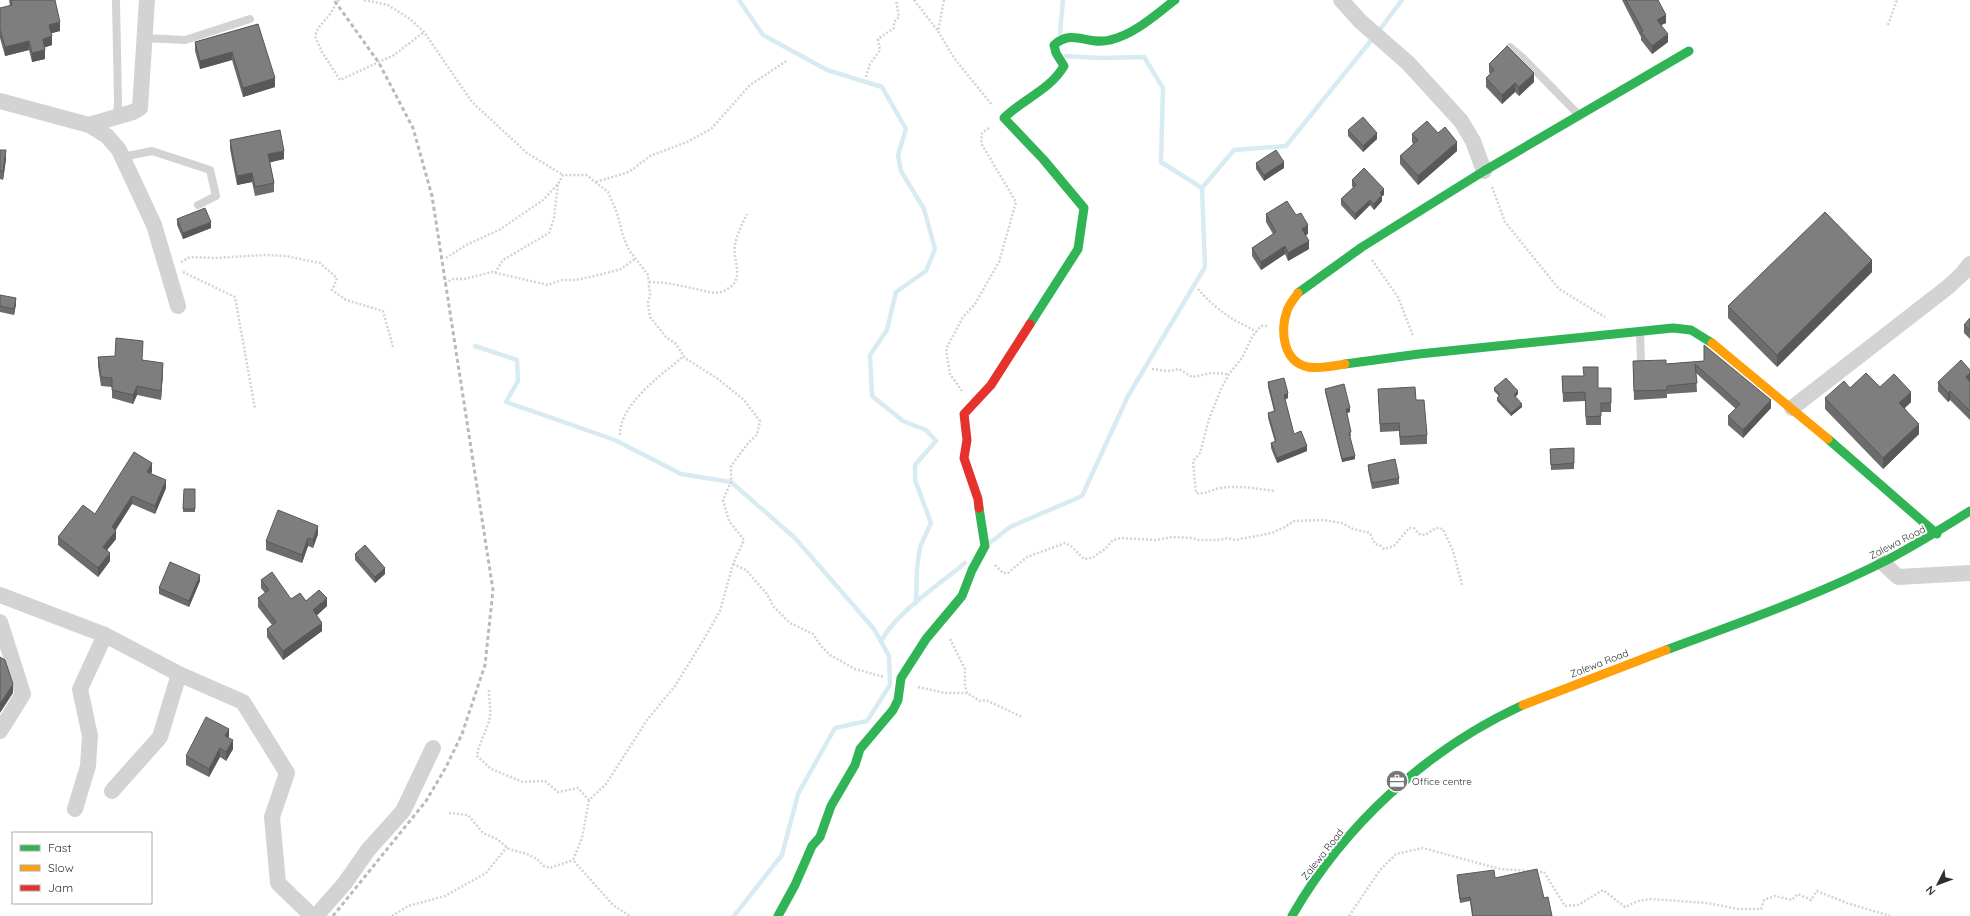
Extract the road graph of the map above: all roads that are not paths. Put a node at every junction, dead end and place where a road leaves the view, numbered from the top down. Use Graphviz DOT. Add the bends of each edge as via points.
graph roads {
  1 [pos="116,0"];
  2 [pos="146,0"];
  3 [pos="1175,0"];
  4 [pos="1342,0"];
  5 [pos="250,19"];
  6 [pos="145,38"];
  7 [pos="1510,48"];
  8 [pos="1689,51"];
  9 [pos="0,101"];
  10 [pos="1578,115"];
  11 [pos="117,116"];
  12 [pos="89,125"];
  13 [pos="122,157"];
  14 [pos="1484,170"];
  15 [pos="198,206"];
  16 [pos="1970,264"];
  17 [pos="178,306"];
  18 [pos="1640,331"];
  19 [pos="1641,363"];
  20 [pos="1792,408"];
  21 [pos="1970,511"];
  22 [pos="1938,534"];
  23 [pos="1884,563"];
  24 [pos="1970,573"];
  25 [pos="0,595"];
  26 [pos="0,622"];
  27 [pos="105,635"];
  28 [pos="179,674"];
  29 [pos="0,731"];
  30 [pos="433,748"];
  31 [pos="112,791"];
  32 [pos="74,809"];
  33 [pos="312,916"];
  34 [pos="316,916"];
  35 [pos="778,916"];
  36 [pos="1292,916"];
  1 -- 11 [label="lane"];
  2 -- 6 [label="street"];
  3 -- 35 [label="main road" via="1124,36 1097,42 1066,36 1059,39 1054,45 1064,66 1055,80 1012,109 1004,118 1084,208 1078,249 991,385 964,414 967,440 964,458 978,499 985,546 962,596 940,621 901,678 898,700 886,720 860,749 855,765 831,806 820,837 812,846"];
  4 -- 14 [label="street" via="1360,21 1408,63 1460,121 1473,141"];
  5 -- 6 [label="lane" via="185,40"];
  6 -- 11 [label="street" via="140,108"];
  7 -- 10 [label="lane"];
  8 -- 10 [label="main road"];
  9 -- 12 [label="street"];
  10 -- 14 [label="main road"];
  11 -- 12 [label="street"];
  12 -- 13 [label="street" via="107,136"];
  13 -- 15 [label="lane" via="152,151 210,170 216,196"];
  13 -- 17 [label="street" via="169,264"];
  14 -- 18 [label="main road" via="1362,247 1299,292 1287,309 1283,326 1286,350 1308,367 1332,366 1419,354"];
  16 -- 20 [label="street" via="1948,287"];
  18 -- 19 [label="lane"];
  18 -- 20 [label="main road" via="1673,328 1691,330 1706,338"];
  20 -- 22 [label="main road"];
  21 -- 22 [label="main road, Zalewa Road"];
  22 -- 23 [label="main road, Zalewa Road"];
  23 -- 24 [label="street" via="1898,577"];
  23 -- 36 [label="main road, Zalewa Road" via="1811,595 1555,692 1475,729 1414,774 1347,838 1313,881"];
  25 -- 27 [label="street"];
  26 -- 29 [label="street" via="23,694"];
  27 -- 28 [label="street"];
  27 -- 32 [label="street" via="80,689 90,736 88,766"];
  28 -- 31 [label="street" via="160,737"];
  28 -- 33 [label="street" via="243,702 287,773 272,817 278,883"];
  30 -- 34 [label="street" via="403,811 368,850 345,883"];
}
